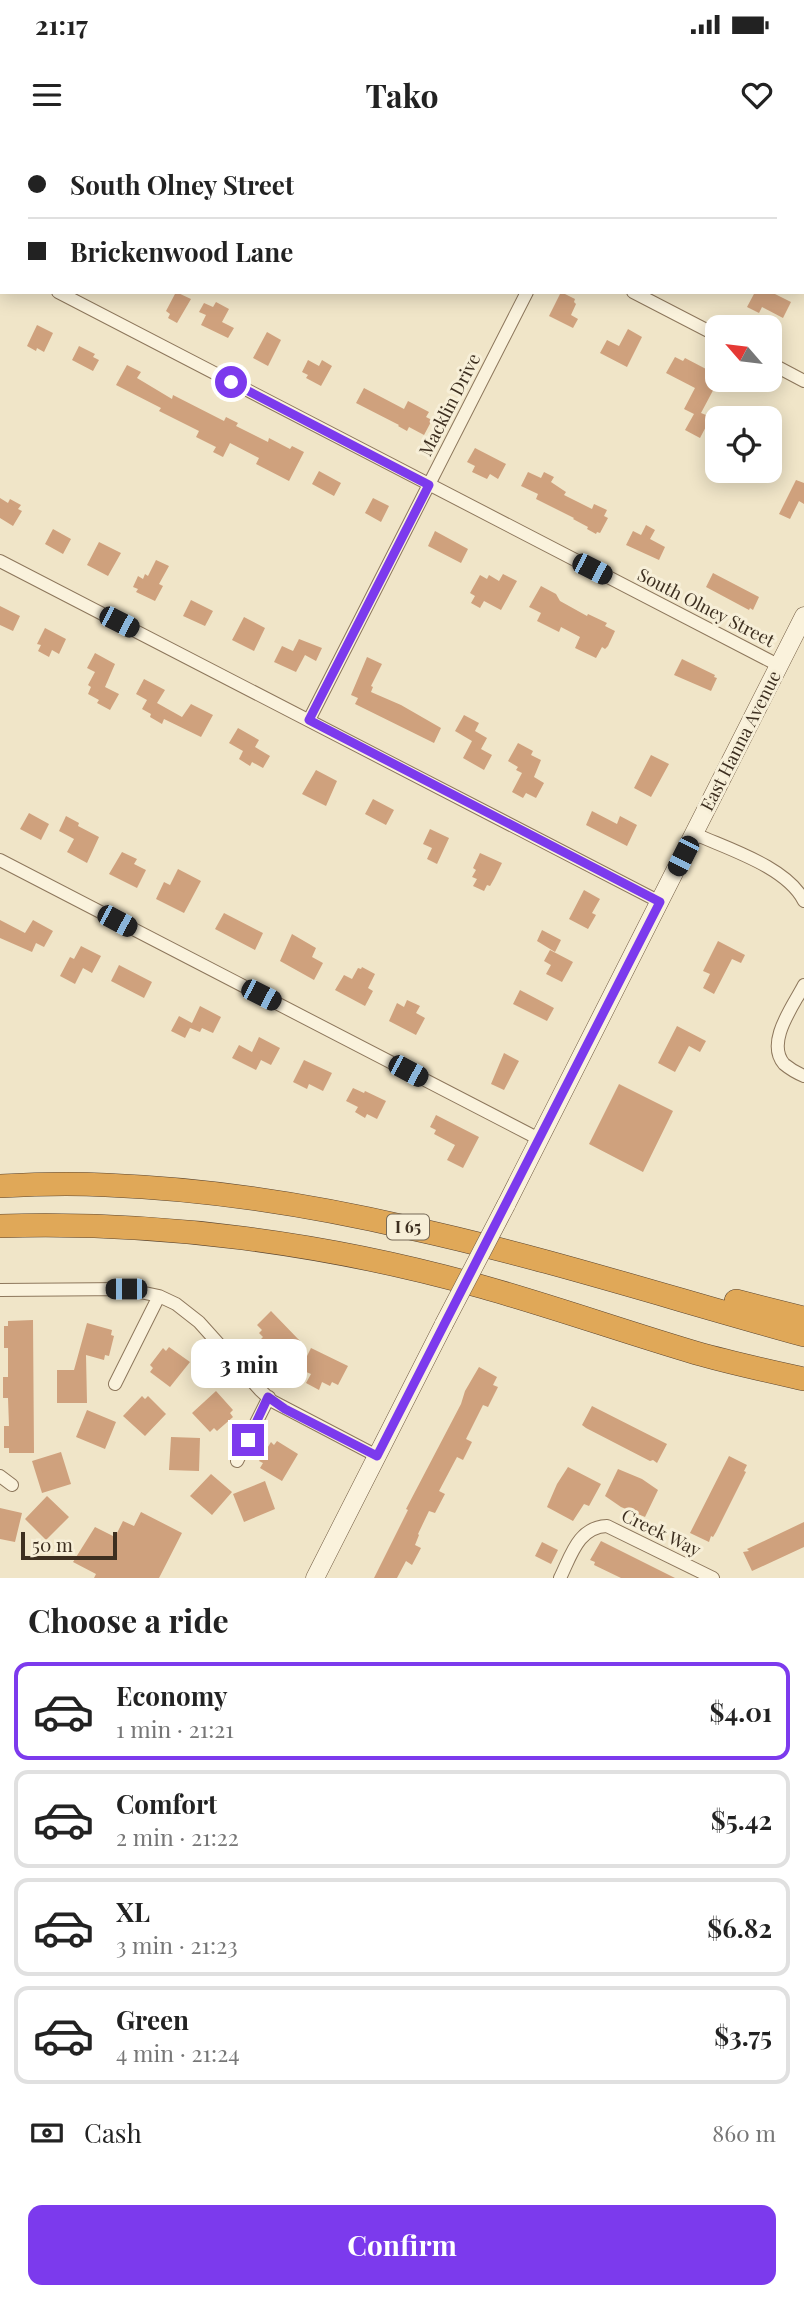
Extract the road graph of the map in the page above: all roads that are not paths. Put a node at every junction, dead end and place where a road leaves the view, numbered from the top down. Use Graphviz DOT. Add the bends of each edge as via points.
graph roads {
  1 [pos="62,294"];
  2 [pos="526,294"];
  3 [pos="637,294"];
  4 [pos="705,329"];
  5 [pos="782,369"];
  6 [pos="804,380"];
  7 [pos="429,485"];
  8 [pos="0,561"];
  9 [pos="804,616"];
  10 [pos="778,665"];
  11 [pos="309,720"];
  12 [pos="695,834"];
  13 [pos="0,860"];
  14 [pos="804,901"];
  15 [pos="660,902"];
  16 [pos="804,985"];
  17 [pos="804,1076"];
  18 [pos="539,1139"];
  19 [pos="0,1186"];
  20 [pos="0,1226"];
  21 [pos="503,1251"];
  22 [pos="0,1290"];
  23 [pos="159,1296"];
  24 [pos="804,1318"];
  25 [pos="804,1335"];
  26 [pos="699,1354"];
  27 [pos="804,1380"];
  28 [pos="115,1384"];
  29 [pos="804,1394"];
  30 [pos="268,1397"];
  31 [pos="377,1456"];
  32 [pos="237,1461"];
  33 [pos="0,1476"];
  34 [pos="12,1485"];
  35 [pos="315,1578"];
  36 [pos="560,1578"];
  37 [pos="713,1578"];
  1 -- 7 [label="street, South Olney Street"];
  2 -- 7 [label="street, Macklin Drive"];
  3 -- 4 [label="street"];
  5 -- 6 [label="street"];
  7 -- 10 [label="street, South Olney Street"];
  7 -- 11 [label="street, Macklin Drive"];
  8 -- 11 [label="street"];
  9 -- 10 [label="main road, East Hanna Avenue"];
  10 -- 12 [label="main road, East Hanna Avenue"];
  11 -- 15 [label="street"];
  12 -- 14 [label="street" via="768,867"];
  12 -- 15 [label="main road, East Hanna Avenue"];
  13 -- 18 [label="street"];
  15 -- 18 [label="main road, East Hanna Avenue"];
  16 -- 17 [label="street" via="777,1042 783,1062"];
  18 -- 31 [label="main road, East Hanna Avenue, bridge"];
  19 -- 21 [label="highway, I 65" via="106,1185 262,1201 399,1225"];
  20 -- 26 [label="highway, I 65" via="125,1227 345,1255 482,1287"];
  21 -- 24 [label="highway"];
  21 -- 25 [label="highway, I 65"];
  22 -- 23 [label="street" via="126,1289"];
  23 -- 28 [label="street"];
  23 -- 30 [label="street" via="196,1319"];
  26 -- 27 [label="highway, I 65"];
  26 -- 29 [label="highway"];
  30 -- 31 [label="street"];
  30 -- 32 [label="street"];
  31 -- 35 [label="main road, East Hanna Avenue"];
  33 -- 34 [label="street"];
  36 -- 37 [label="street, Creek Way" via="577,1543 592,1528 607,1527"];
}
